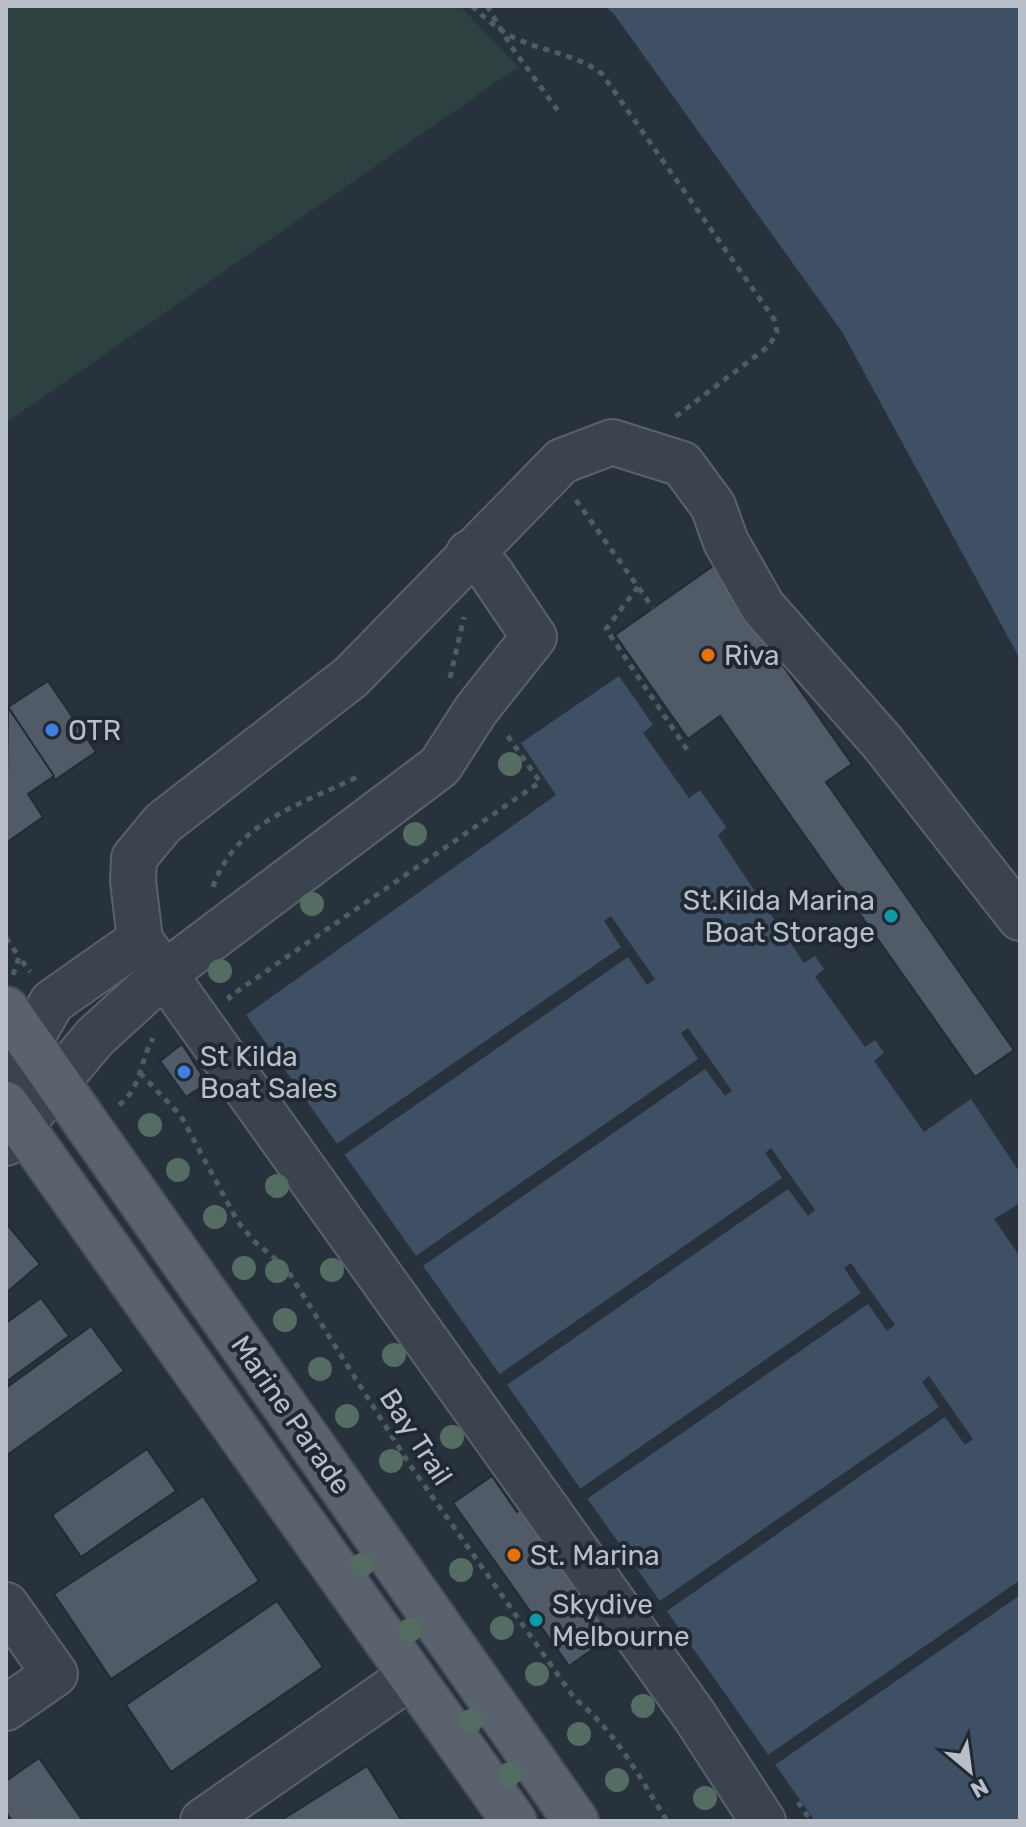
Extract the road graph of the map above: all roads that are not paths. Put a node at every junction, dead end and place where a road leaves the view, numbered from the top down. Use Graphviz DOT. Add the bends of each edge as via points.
graph roads {
  1 [pos="469,553"];
  2 [pos="1020,918"];
  3 [pos="152,957"];
  4 [pos="18,1026"];
  5 [pos="6,1083"];
  6 [pos="57,1083"];
  7 [pos="11,1124"];
  8 [pos="6,1605"];
  9 [pos="411,1676"];
  10 [pos="6,1708"];
  11 [pos="203,1821"];
  12 [pos="514,1821"];
  13 [pos="576,1821"];
  14 [pos="763,1821"];
  1 -- 2 [label="street" via="562,461 612,442 682,464 713,506 726,542 763,607 883,743"];
  1 -- 3 [label="street" via="351,677 163,823 134,858 133,881"];
  1 -- 3 [label="street" via="490,572 534,637 440,766"];
  3 -- 4 [label="street" via="52,1002"];
  3 -- 6 [label="street"];
  3 -- 14 [label="street" via="685,1702"];
  4 -- 5 [label="street"];
  4 -- 6 [label="main road, Marine Parade"];
  6 -- 7 [label="street"];
  6 -- 13 [label="main road, Marine Parade"];
  7 -- 9 [label="main road, Marine Parade"];
  8 -- 10 [label="street" via="55,1674"];
  9 -- 11 [label="street"];
  9 -- 12 [label="main road, Marine Parade"];
}
